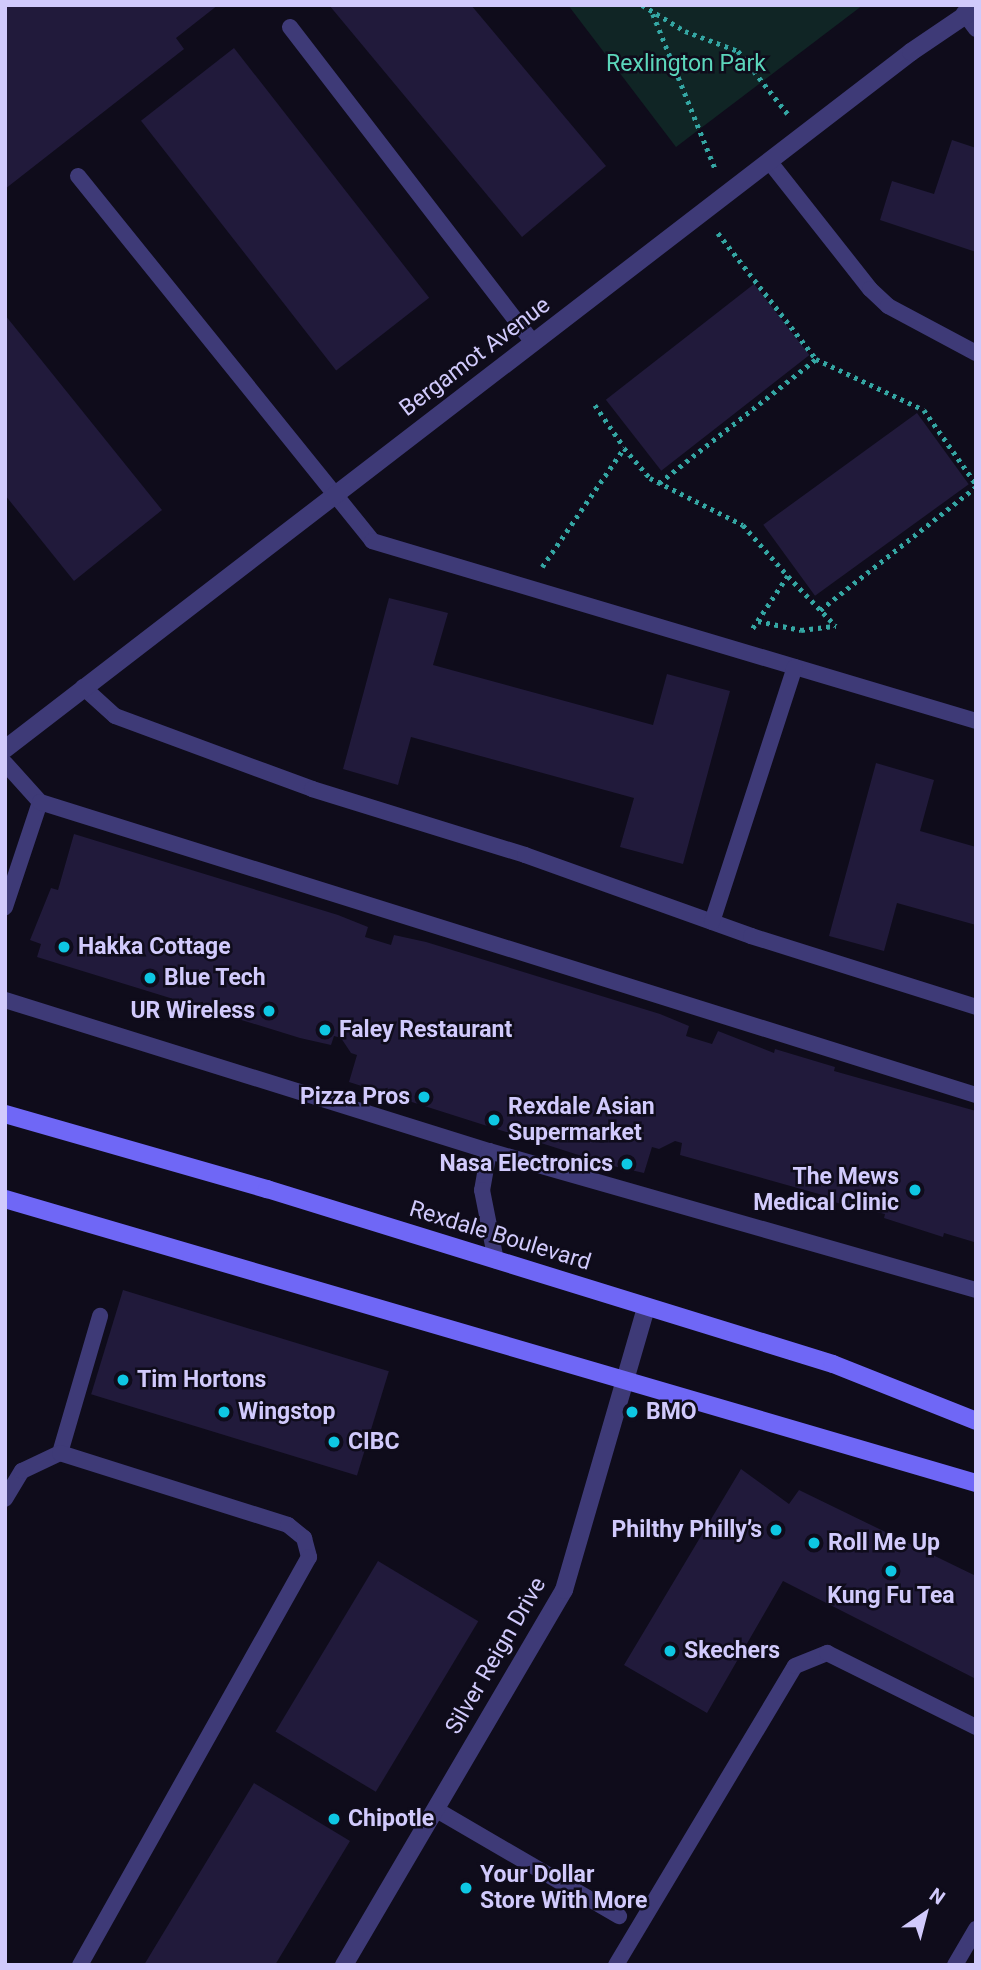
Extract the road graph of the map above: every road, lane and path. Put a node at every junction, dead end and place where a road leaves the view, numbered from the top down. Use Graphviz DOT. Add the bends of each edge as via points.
graph roads {
  1 [pos="642,5"];
  2 [pos="970,11"];
  3 [pos="652,13"];
  4 [pos="290,27"];
  5 [pos="976,29"];
  6 [pos="804,135"];
  7 [pos="769,161"];
  8 [pos="78,176"];
  9 [pos="725,196"];
  10 [pos="702,213"];
  11 [pos="533,343"];
  12 [pos="976,353"];
  13 [pos="816,359"];
  14 [pos="595,405"];
  15 [pos="624,448"];
  16 [pos="659,483"];
  17 [pos="976,486"];
  18 [pos="334,496"];
  19 [pos="788,576"];
  20 [pos="526,590"];
  21 [pos="820,610"];
  22 [pos="758,621"];
  23 [pos="737,651"];
  24 [pos="795,667"];
  25 [pos="83,687"];
  26 [pos="976,721"];
  27 [pos="5,748"];
  28 [pos="5,763"];
  29 [pos="40,802"];
  30 [pos="5,907"];
  31 [pos="712,922"];
  32 [pos="5,1000"];
  33 [pos="976,1007"];
  34 [pos="976,1095"];
  35 [pos="5,1114"];
  36 [pos="489,1151"];
  37 [pos="5,1199"];
  38 [pos="496,1261"];
  39 [pos="976,1290"];
  40 [pos="646,1307"];
  41 [pos="100,1316"];
  42 [pos="627,1383"];
  43 [pos="976,1421"];
  44 [pos="60,1453"];
  45 [pos="976,1483"];
  46 [pos="5,1499"];
  47 [pos="976,1727"];
  48 [pos="435,1809"];
  49 [pos="619,1916"];
  50 [pos="976,1929"];
  51 [pos="80,1965"];
  52 [pos="344,1965"];
  53 [pos="616,1965"];
  54 [pos="955,1965"];
  1 -- 3 [label="path"];
  2 -- 5 [label="lane"];
  2 -- 6 [label="street, Bergamot Avenue"];
  3 -- 6 [label="path" via="738,51"];
  3 -- 9 [label="path" via="700,121"];
  4 -- 11 [label="lane"];
  6 -- 7 [label="street, Bergamot Avenue"];
  7 -- 9 [label="street, Bergamot Avenue"];
  7 -- 12 [label="lane" via="888,306"];
  8 -- 18 [label="lane"];
  9 -- 10 [label="street, Bergamot Avenue"];
  10 -- 11 [label="street, Bergamot Avenue"];
  10 -- 13 [label="path"];
  11 -- 18 [label="street, Bergamot Avenue"];
  13 -- 16 [label="path"];
  13 -- 17 [label="path" via="924,410"];
  14 -- 15 [label="path"];
  15 -- 16 [label="path"];
  15 -- 20 [label="path"];
  16 -- 19 [label="path" via="743,525"];
  17 -- 21 [label="path"];
  18 -- 20 [label="lane" via="372,541"];
  18 -- 25 [label="street, Bergamot Avenue"];
  19 -- 21 [label="path"];
  19 -- 22 [label="path"];
  20 -- 23 [label="lane"];
  21 -- 22 [label="path" via="836,626 801,630"];
  22 -- 23 [label="path"];
  23 -- 24 [label="lane"];
  24 -- 26 [label="lane"];
  24 -- 31 [label="lane"];
  25 -- 27 [label="street, Bergamot Avenue"];
  25 -- 31 [label="lane" via="115,716 312,789 525,855"];
  28 -- 29 [label="lane"];
  29 -- 30 [label="lane"];
  29 -- 34 [label="lane"];
  31 -- 33 [label="lane"];
  32 -- 36 [label="lane"];
  35 -- 38 [label="main road, Rexdale Boulevard"];
  36 -- 38 [label="lane" via="482,1190"];
  36 -- 39 [label="lane"];
  37 -- 42 [label="main road"];
  38 -- 40 [label="main road, Rexdale Boulevard"];
  40 -- 42 [label="street, Silver Reign Drive"];
  40 -- 43 [label="main road, Rexdale Boulevard" via="833,1364"];
  41 -- 44 [label="lane"];
  42 -- 45 [label="main road"];
  42 -- 48 [label="street, Silver Reign Drive" via="564,1590"];
  44 -- 46 [label="lane" via="22,1471"];
  44 -- 51 [label="lane" via="289,1525 304,1538 309,1557"];
  47 -- 53 [label="lane" via="827,1653 795,1666"];
  48 -- 49 [label="lane"];
  48 -- 52 [label="street, Silver Reign Drive"];
  50 -- 54 [label="lane"];
}
